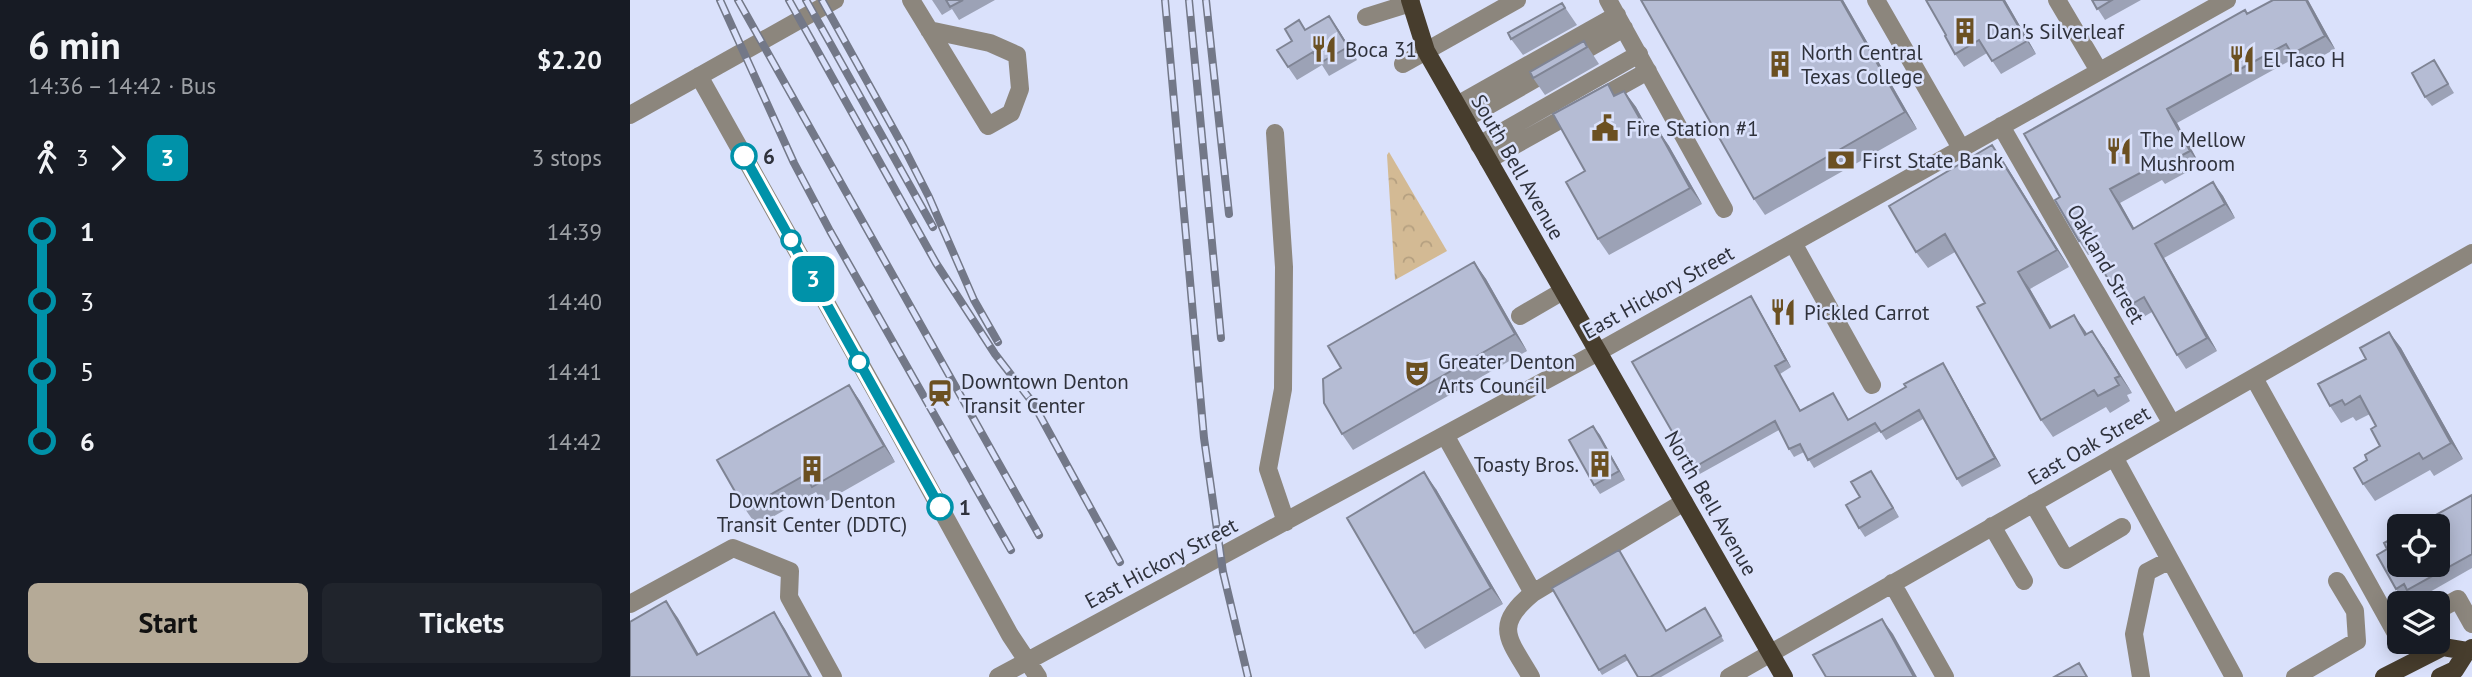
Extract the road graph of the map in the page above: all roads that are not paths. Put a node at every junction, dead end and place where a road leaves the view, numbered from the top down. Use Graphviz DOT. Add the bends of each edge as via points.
graph roads {
  1 [pos="835,0"];
  2 [pos="911,0"];
  3 [pos="1517,0"];
  4 [pos="1876,0"];
  5 [pos="2057,0"];
  6 [pos="2227,0"];
  7 [pos="1410,1"];
  8 [pos="1366,17"];
  9 [pos="1624,27"];
  10 [pos="929,30"];
  11 [pos="1426,51"];
  12 [pos="1403,64"];
  13 [pos="1648,71"];
  14 [pos="2099,72"];
  15 [pos="699,76"];
  16 [pos="630,115"];
  17 [pos="2001,127"];
  18 [pos="1472,132"];
  19 [pos="1275,133"];
  20 [pos="1961,148"];
  21 [pos="1724,209"];
  22 [pos="1793,243"];
  23 [pos="2472,253"];
  24 [pos="1563,291"];
  25 [pos="1520,316"];
  26 [pos="1598,352"];
  27 [pos="2254,378"];
  28 [pos="1872,385"];
  29 [pos="2172,424"];
  30 [pos="1445,435"];
  31 [pos="2114,457"];
  32 [pos="1684,502"];
  33 [pos="2034,503"];
  34 [pos="1286,522"];
  35 [pos="1992,526"];
  36 [pos="2122,527"];
  37 [pos="2170,559"];
  38 [pos="2024,581"];
  39 [pos="2337,581"];
  40 [pos="1892,583"];
  41 [pos="1534,593"];
  42 [pos="2450,603"];
  43 [pos="630,604"];
  44 [pos="2387,617"];
  45 [pos="2472,624"];
  46 [pos="2470,649"];
  47 [pos="1770,653"];
  48 [pos="2408,654"];
  49 [pos="1028,660"];
  50 [pos="2413,662"];
  51 [pos="2446,676"];
  52 [pos="833,677"];
  53 [pos="998,677"];
  54 [pos="1038,677"];
  55 [pos="1531,677"];
  56 [pos="1729,677"];
  57 [pos="1784,677"];
  58 [pos="1945,677"];
  59 [pos="2141,677"];
  60 [pos="2234,677"];
  61 [pos="2295,677"];
  62 [pos="2384,677"];
  1 -- 15 [label="street"];
  2 -- 10 [label="street"];
  3 -- 11 [label="street"];
  4 -- 20 [label="street"];
  5 -- 14 [label="street"];
  6 -- 14 [label="street, East Hickory Street"];
  7 -- 8 [label="street"];
  7 -- 11 [label="main road, South Bell Avenue"];
  9 -- 13 [label="street"];
  9 -- 18 [label="street"];
  9 -- 18 [label="street"];
  10 -- 10 [label="street" via="988,126 1011,113 1020,89 1017,54 990,43"];
  11 -- 12 [label="street"];
  11 -- 18 [label="main road, South Bell Avenue"];
  13 -- 18 [label="street"];
  13 -- 21 [label="street"];
  14 -- 17 [label="street, East Hickory Street"];
  15 -- 16 [label="street"];
  15 -- 49 [label="street"];
  17 -- 20 [label="street, East Hickory Street"];
  17 -- 29 [label="street, Oakland Street"];
  18 -- 24 [label="main road, South Bell Avenue"];
  19 -- 34 [label="street" via="1284,267 1283,388 1268,469"];
  20 -- 22 [label="street, East Hickory Street"];
  22 -- 26 [label="street, East Hickory Street"];
  22 -- 28 [label="street"];
  23 -- 27 [label="street, East Oak Street"];
  24 -- 25 [label="street"];
  24 -- 26 [label="main road, South Bell Avenue"];
  26 -- 30 [label="street, East Hickory Street"];
  26 -- 32 [label="main road, North Bell Avenue"];
  27 -- 29 [label="street, East Oak Street"];
  27 -- 44 [label="street"];
  29 -- 31 [label="street, East Oak Street"];
  30 -- 34 [label="street, East Hickory Street"];
  30 -- 41 [label="street"];
  31 -- 33 [label="street, East Oak Street"];
  31 -- 37 [label="street"];
  32 -- 41 [label="street"];
  32 -- 47 [label="main road, North Bell Avenue"];
  33 -- 35 [label="street, East Oak Street"];
  33 -- 36 [label="street" via="2066,560"];
  34 -- 49 [label="street, East Hickory Street"];
  35 -- 38 [label="street"];
  35 -- 40 [label="street, East Oak Street"];
  37 -- 59 [label="street" via="2147,572 2134,634"];
  37 -- 60 [label="street"];
  39 -- 61 [label="street" via="2355,611 2357,641"];
  40 -- 47 [label="street, East Oak Street"];
  40 -- 58 [label="street"];
  41 -- 55 [label="street" via="1515,608 1508,623 1508,639"];
  42 -- 45 [label="street" via="2458,598"];
  43 -- 52 [label="street" via="733,548 790,570 789,597"];
  46 -- 50 [label="main road" via="2443,647"];
  46 -- 51 [label="main road"];
  47 -- 56 [label="street, East Oak Street"];
  47 -- 57 [label="main road, North Bell Avenue"];
  48 -- 50 [label="street"];
  49 -- 53 [label="street, East Hickory Street"];
  49 -- 54 [label="street"];
  50 -- 62 [label="main road"];
}
